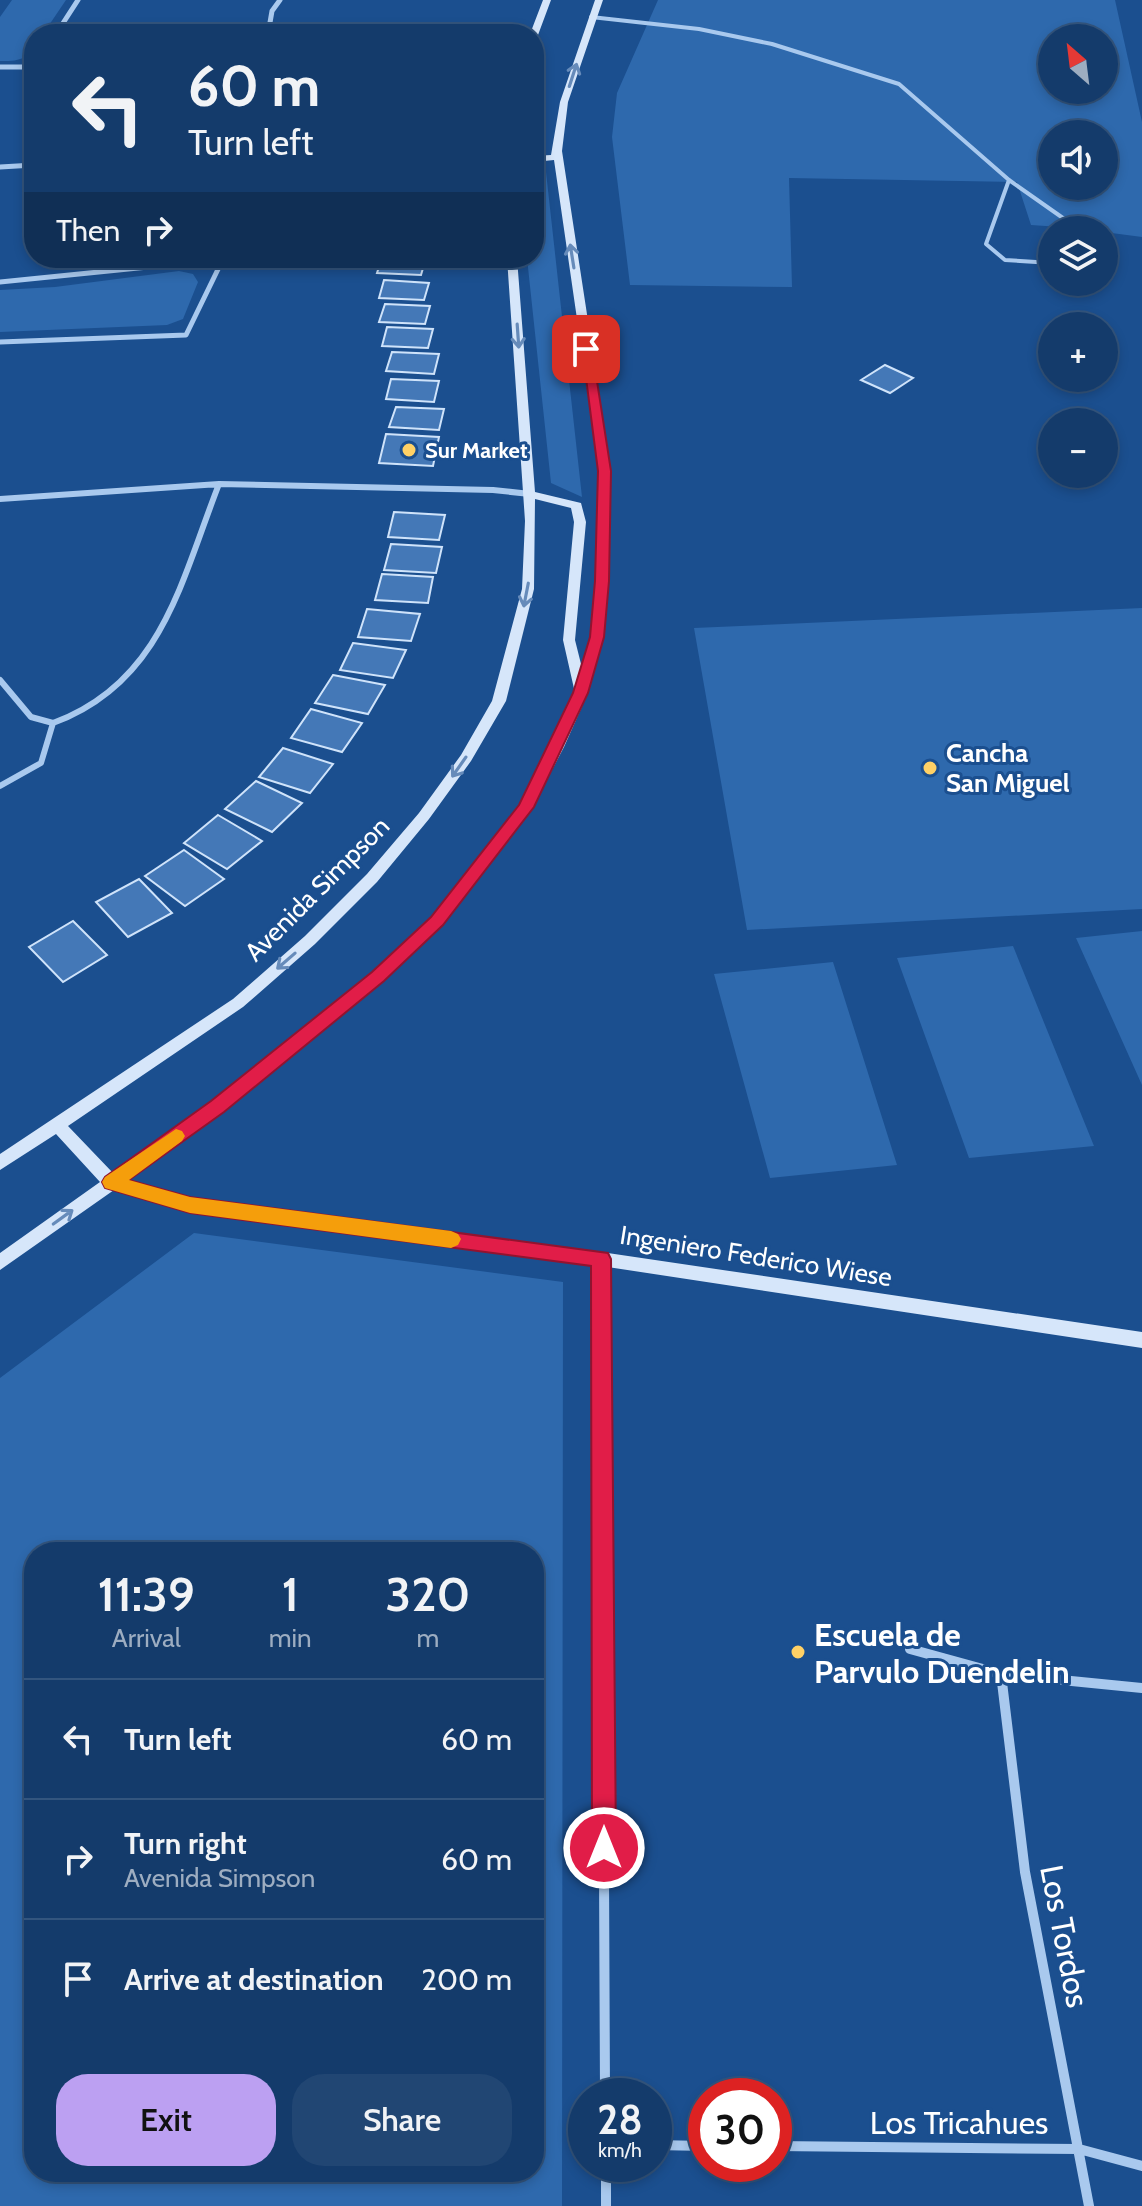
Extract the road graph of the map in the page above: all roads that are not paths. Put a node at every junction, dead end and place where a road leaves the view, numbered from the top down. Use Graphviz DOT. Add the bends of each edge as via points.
graph roads {
  1 [pos="78,0"];
  2 [pos="280,0"];
  3 [pos="547,0"];
  4 [pos="599,0"];
  5 [pos="591,17"];
  6 [pos="62,24"];
  7 [pos="270,24"];
  8 [pos="538,24"];
  9 [pos="0,67"];
  10 [pos="24,67"];
  11 [pos="557,151"];
  12 [pos="544,158"];
  13 [pos="24,166"];
  14 [pos="0,167"];
  15 [pos="1009,180"];
  16 [pos="1060,216"];
  17 [pos="1038,262"];
  18 [pos="136,268"];
  19 [pos="219,268"];
  20 [pos="513,268"];
  21 [pos="0,282"];
  22 [pos="0,342"];
  23 [pos="219,484"];
  24 [pos="530,494"];
  25 [pos="0,499"];
  26 [pos="0,680"];
  27 [pos="581,693"];
  28 [pos="53,723"];
  29 [pos="0,786"];
  30 [pos="56,1124"];
  31 [pos="0,1163"];
  32 [pos="111,1182"];
  33 [pos="601,1259"];
  34 [pos="0,1263"];
  35 [pos="1142,1340"];
  36 [pos="910,1649"];
  37 [pos="1001,1674"];
  38 [pos="1142,1688"];
  39 [pos="605,2078"];
  40 [pos="792,2146"];
  41 [pos="1079,2149"];
  42 [pos="1142,2166"];
  43 [pos="606,2182"];
  44 [pos="606,2206"];
  45 [pos="1089,2206"];
  1 -- 6 [label="street"];
  2 -- 7 [label="street"];
  3 -- 8 [label="main road"];
  4 -- 5 [label="main road"];
  11 -- 5 [label="main road, one-way" via="564,102"];
  5 -- 15 [label="lane" via="699,29 772,44 899,84"];
  9 -- 10 [label="street"];
  11 -- 12 [label="main road" via="555,157"];
  27 -- 11 [label="main road, one-way" via="597,637 605,471"];
  13 -- 14 [label="street"];
  15 -- 16 [label="lane"];
  15 -- 17 [label="lane" via="986,244 1005,260"];
  18 -- 21 [label="street"];
  19 -- 22 [label="street" via="186,335"];
  20 -- 24 [label="main road, Avenida Simpson, one-way"];
  23 -- 24 [label="street"];
  23 -- 25 [label="street"];
  23 -- 28 [label="street" via="160,634 129,676 102,698"];
  24 -- 27 [label="main road" via="577,506 569,640"];
  24 -- 30 [label="main road, Avenida Simpson, one-way" via="528,589 499,701 424,816 372,878 238,1003"];
  26 -- 28 [label="street" via="31,717"];
  27 -- 32 [label="main road" via="526,807 437,921 378,977 217,1107"];
  28 -- 29 [label="street" via="41,763"];
  30 -- 31 [label="main road, Avenida Simpson"];
  30 -- 32 [label="main road"];
  32 -- 33 [label="main road, Ingeniero Federico Wiese" via="190,1205"];
  34 -- 32 [label="main road, one-way"];
  33 -- 35 [label="main road, Ingeniero Federico Wiese"];
  33 -- 39 [label="street"];
  36 -- 37 [label="street"];
  37 -- 38 [label="street"];
  37 -- 41 [label="street, Los Tordos" via="1025,1872"];
  40 -- 41 [label="street, Los Tricahues"];
  41 -- 42 [label="street, Los Tricahues"];
  41 -- 45 [label="street, Los Tordos"];
  43 -- 44 [label="street"];
}
